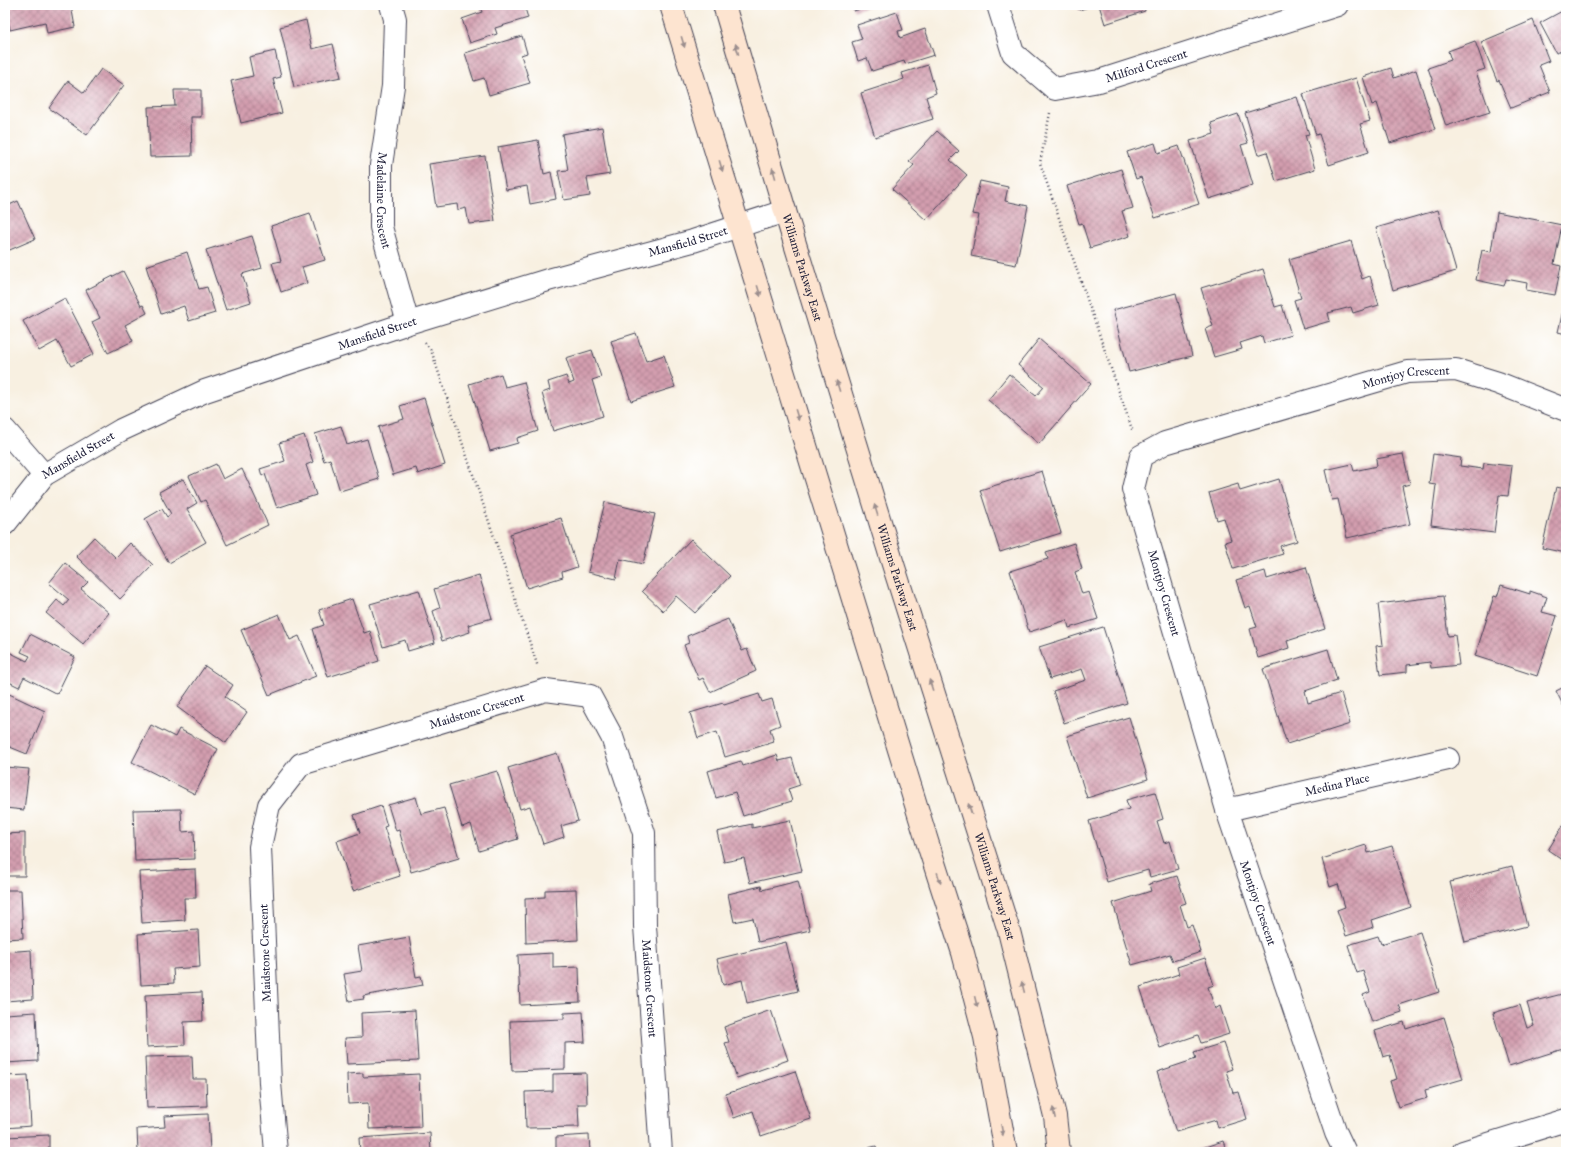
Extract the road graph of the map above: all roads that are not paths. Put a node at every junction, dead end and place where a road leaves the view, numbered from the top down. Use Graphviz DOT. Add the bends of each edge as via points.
graph roads {
  1 [pos="391,5"];
  2 [pos="671,5"];
  3 [pos="724,5"];
  4 [pos="998,5"];
  5 [pos="1337,5"];
  6 [pos="785,211"];
  7 [pos="739,226"];
  8 [pos="408,323"];
  9 [pos="1566,410"];
  10 [pos="5,430"];
  11 [pos="44,475"];
  12 [pos="5,524"];
  13 [pos="1448,759"];
  14 [pos="1227,810"];
  15 [pos="1566,1120"];
  16 [pos="276,1152"];
  17 [pos="661,1152"];
  18 [pos="1006,1152"];
  19 [pos="1059,1152"];
  20 [pos="1345,1152"];
  21 [pos="1463,1152"];
  1 -- 8 [label="street, Madelaine Crescent" via="396,19 393,86 380,165 381,227"];
  2 -- 7 [label="main road, one-way"];
  6 -- 3 [label="main road, Williams Parkway East, one-way"];
  4 -- 5 [label="street, Milford Crescent" via="1013,53 1055,90 1099,81"];
  6 -- 7 [label="street, Mansfield Street"];
  19 -- 6 [label="main road, Williams Parkway East, one-way" via="1055,1116 1009,931"];
  7 -- 8 [label="street, Mansfield Street"];
  7 -- 18 [label="main road, one-way" via="963,953 985,1036"];
  8 -- 11 [label="street, Mansfield Street" via="206,391 121,430"];
  9 -- 14 [label="street, Montjoy Crescent" via="1498,383 1456,370 1407,372 1165,443 1141,456 1133,489"];
  10 -- 11 [label="street"];
  11 -- 12 [label="street, Mansfield Street"];
  13 -- 14 [label="street, Medina Place"];
  14 -- 20 [label="street, Montjoy Crescent" via="1336,1133"];
  15 -- 21 [label="street"];
  16 -- 17 [label="street, Maidstone Crescent" via="270,1084 260,847 269,805 301,764 546,690 590,696 612,737 644,833 645,926"];
}
